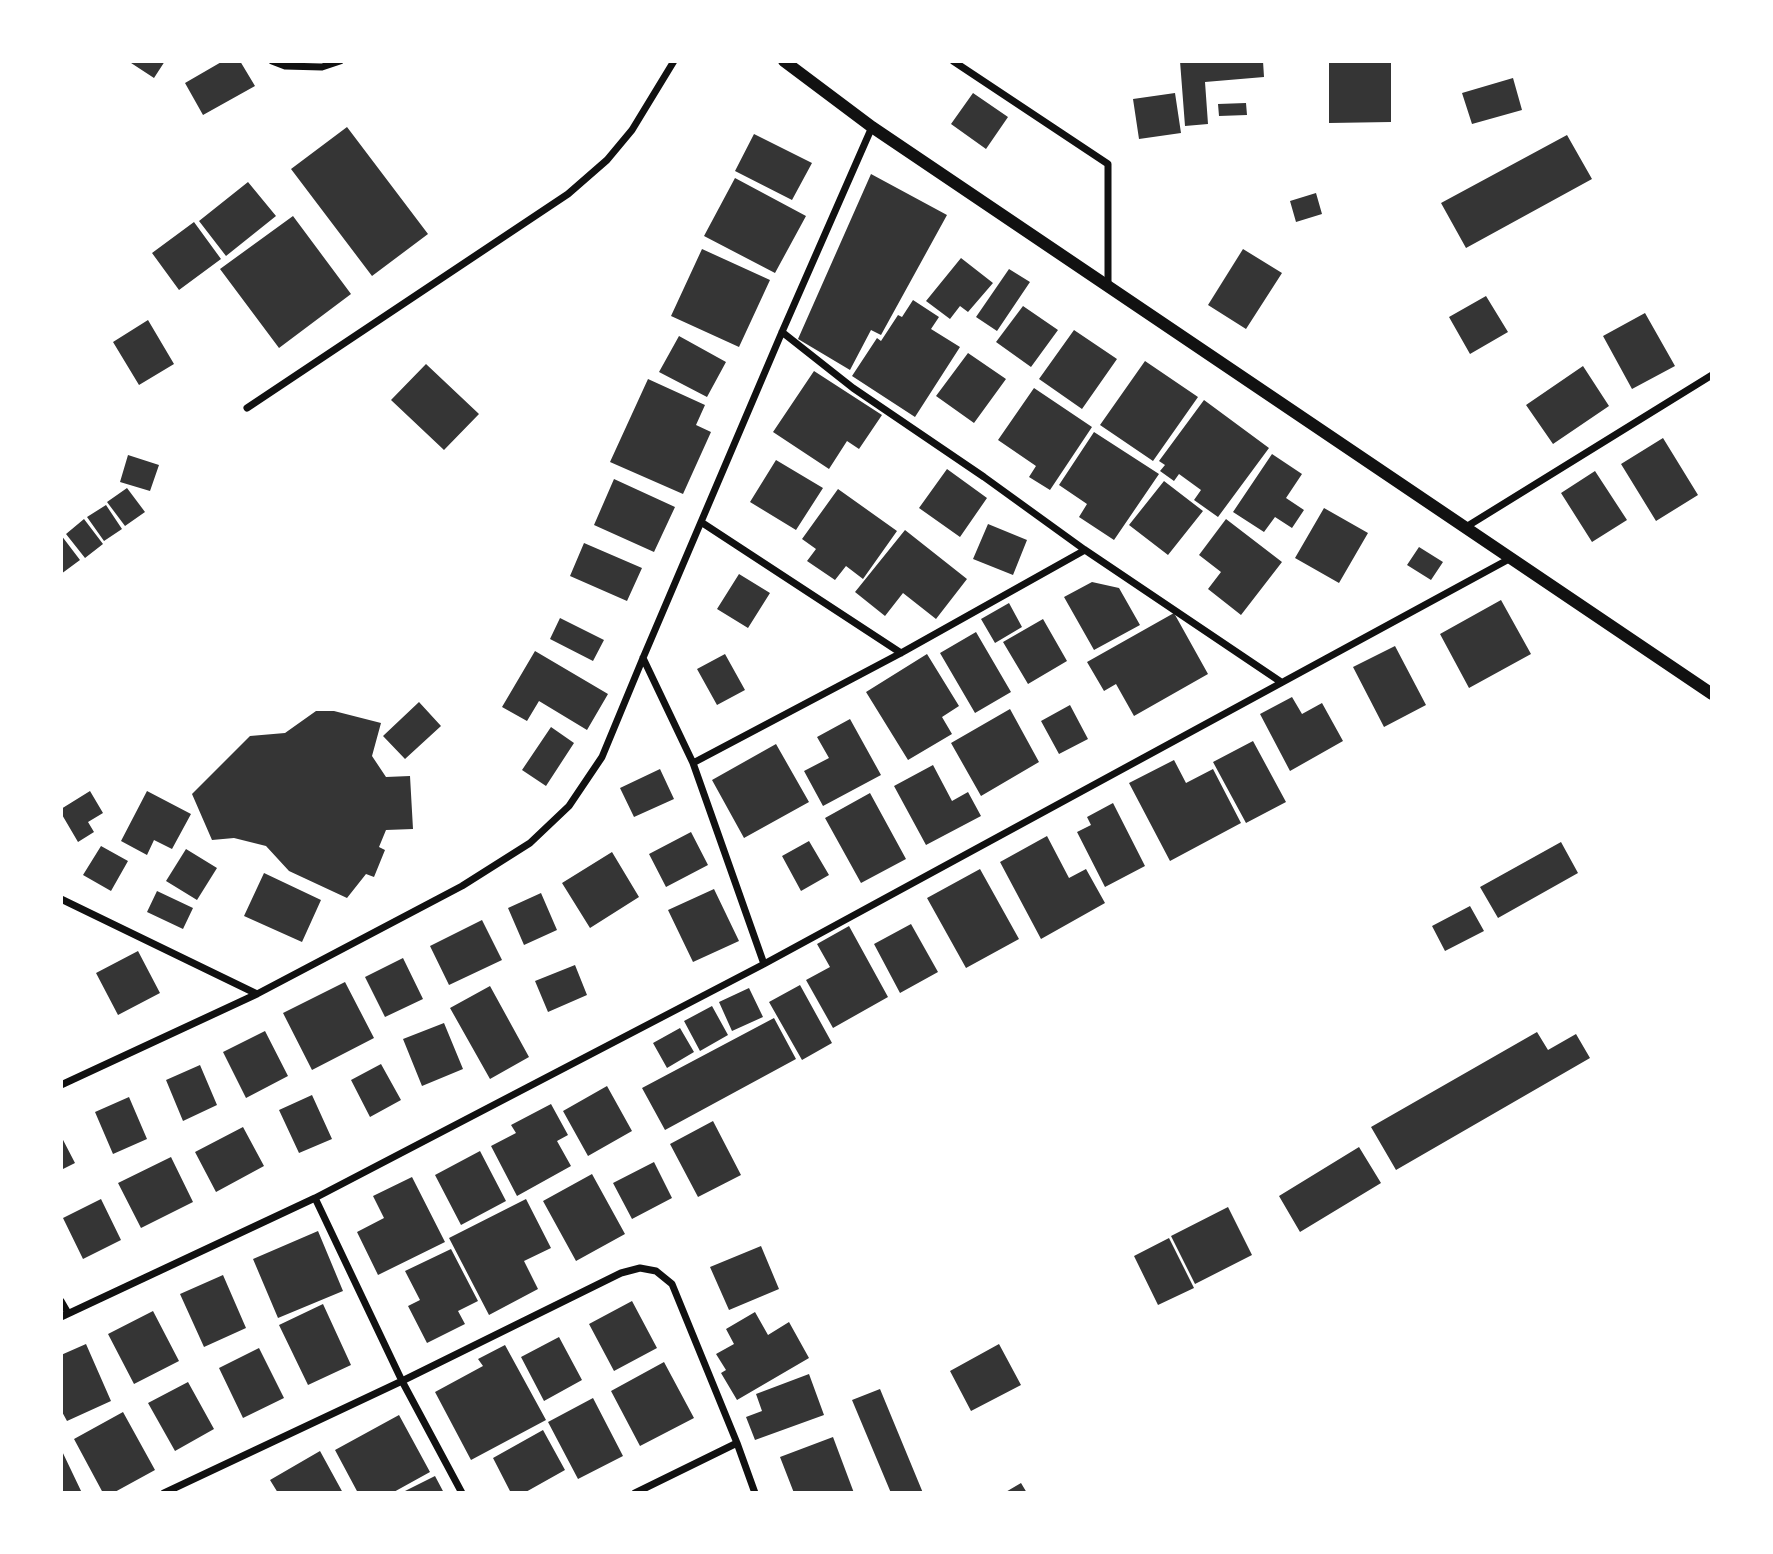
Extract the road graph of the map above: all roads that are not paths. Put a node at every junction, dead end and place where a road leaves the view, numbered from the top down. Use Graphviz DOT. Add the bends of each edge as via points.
graph roads {
  1 [pos="272,61"];
  2 [pos="340,61"];
  3 [pos="674,61"];
  4 [pos="784,61"];
  5 [pos="953,61"];
  6 [pos="872,127"];
  7 [pos="1108,286"];
  8 [pos="782,332"];
  9 [pos="1712,375"];
  10 [pos="247,408"];
  11 [pos="701,522"];
  12 [pos="1466,527"];
  13 [pos="1085,550"];
  14 [pos="1511,558"];
  15 [pos="901,653"];
  16 [pos="643,658"];
  17 [pos="1281,681"];
  18 [pos="1712,694"];
  19 [pos="693,763"];
  20 [pos="61,899"];
  21 [pos="764,964"];
  22 [pos="257,994"];
  23 [pos="61,1085"];
  24 [pos="314,1198"];
  25 [pos="61,1301"];
  26 [pos="65,1315"];
  27 [pos="402,1381"];
  28 [pos="737,1443"];
  29 [pos="164,1493"];
  30 [pos="462,1493"];
  31 [pos="635,1493"];
  32 [pos="755,1493"];
  1 -- 2 [label="street" via="322,67"];
  3 -- 10 [label="street" via="632,130 607,160 568,194"];
  4 -- 6 [label="street"];
  5 -- 7 [label="street" via="1108,164"];
  6 -- 7 [label="street"];
  6 -- 8 [label="street"];
  7 -- 12 [label="street"];
  8 -- 11 [label="street"];
  8 -- 13 [label="street" via="853,388"];
  9 -- 12 [label="street"];
  11 -- 15 [label="street"];
  11 -- 16 [label="street"];
  12 -- 14 [label="street"];
  13 -- 15 [label="street"];
  13 -- 17 [label="street"];
  14 -- 17 [label="street"];
  14 -- 18 [label="street"];
  15 -- 19 [label="street"];
  16 -- 19 [label="street"];
  16 -- 22 [label="street" via="602,757 569,806 530,843 462,886"];
  17 -- 21 [label="street"];
  19 -- 21 [label="street"];
  20 -- 22 [label="street"];
  21 -- 24 [label="street"];
  22 -- 23 [label="street"];
  24 -- 26 [label="street"];
  24 -- 27 [label="street"];
  25 -- 26 [label="street"];
  27 -- 28 [label="street" via="621,1273 640,1268 656,1271 672,1284"];
  27 -- 29 [label="street"];
  27 -- 30 [label="street"];
  28 -- 31 [label="street"];
  28 -- 32 [label="street"];
}
